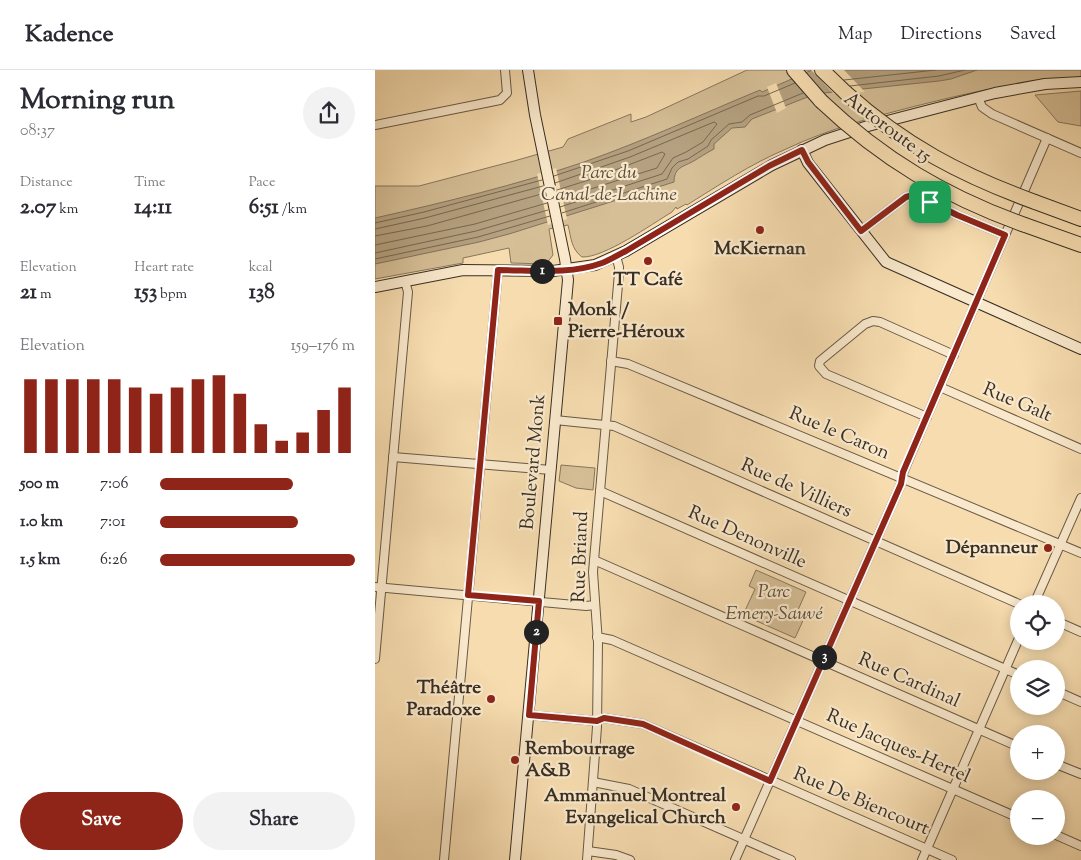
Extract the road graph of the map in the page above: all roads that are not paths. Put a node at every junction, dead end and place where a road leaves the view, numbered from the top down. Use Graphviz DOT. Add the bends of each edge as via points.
graph roads {
  1 [pos="505,70"];
  2 [pos="528,70"];
  3 [pos="793,70"];
  4 [pos="822,70"];
  5 [pos="828,70"];
  6 [pos="1081,82"];
  7 [pos="846,93"];
  8 [pos="978,97"];
  9 [pos="375,125"];
  10 [pos="1047,138"];
  11 [pos="802,150"];
  12 [pos="1081,153"];
  13 [pos="1081,219"];
  14 [pos="861,231"];
  15 [pos="1005,235"];
  16 [pos="1081,245"];
  17 [pos="616,256"];
  18 [pos="566,269"];
  19 [pos="498,270"];
  20 [pos="405,280"];
  21 [pos="375,286"];
  22 [pos="976,302"];
  23 [pos="1081,348"];
  24 [pos="954,355"];
  25 [pos="611,361"];
  26 [pos="940,388"];
  27 [pos="927,417"];
  28 [pos="555,420"];
  29 [pos="606,425"];
  30 [pos="1081,449"];
  31 [pos="393,457"];
  32 [pos="480,464"];
  33 [pos="551,470"];
  34 [pos="902,478"];
  35 [pos="600,491"];
  36 [pos="1081,498"];
  37 [pos="875,542"];
  38 [pos="1061,544"];
  39 [pos="1081,553"];
  40 [pos="594,560"];
  41 [pos="378,587"];
  42 [pos="468,595"];
  43 [pos="1038,595"];
  44 [pos="1010,600"];
  45 [pos="539,601"];
  46 [pos="849,601"];
  47 [pos="595,605"];
  48 [pos="1065,625"];
  49 [pos="1081,632"];
  50 [pos="597,637"];
  51 [pos="1014,650"];
  52 [pos="375,660"];
  53 [pos="823,660"];
  54 [pos="1005,669"];
  55 [pos="1010,671"];
  56 [pos="1065,695"];
  57 [pos="1081,702"];
  58 [pos="529,715"];
  59 [pos="796,720"];
  60 [pos="597,721"];
  61 [pos="979,729"];
  62 [pos="1010,743"];
  63 [pos="1065,768"];
  64 [pos="1081,774"];
  65 [pos="770,781"];
  66 [pos="593,782"];
  67 [pos="953,789"];
  68 [pos="1010,814"];
  69 [pos="1065,839"];
  70 [pos="744,840"];
  71 [pos="1081,846"];
  72 [pos="927,849"];
  73 [pos="588,850"];
  74 [pos="444,860"];
  75 [pos="515,860"];
  76 [pos="587,860"];
  77 [pos="630,860"];
  78 [pos="735,860"];
  79 [pos="791,860"];
  80 [pos="922,860"];
  81 [pos="952,860"];
  1 -- 9 [label="street" via="507,93 500,100"];
  2 -- 18 [label="main road, Boulevard Monk"];
  3 -- 16 [label="highway, Autoroute 15, bridge" via="856,132 899,164 960,199"];
  4 -- 7 [label="highway"];
  5 -- 7 [label="highway"];
  6 -- 8 [label="main road" via="1030,86"];
  7 -- 13 [label="highway, Autoroute 15, bridge" via="885,126 972,178"];
  8 -- 10 [label="street" via="989,113"];
  8 -- 11 [label="main road" via="868,126"];
  10 -- 12 [label="street"];
  10 -- 15 [label="street"];
  11 -- 14 [label="main road"];
  11 -- 17 [label="main road"];
  14 -- 15 [label="street" via="913,195"];
  14 -- 22 [label="main road" via="886,262"];
  15 -- 22 [label="street"];
  17 -- 18 [label="main road" via="595,265"];
  17 -- 25 [label="street, Rue Briand" via="619,267"];
  18 -- 19 [label="main road"];
  18 -- 28 [label="main road, Boulevard Monk" via="567,293"];
  19 -- 20 [label="main road" via="463,270"];
  19 -- 32 [label="street"];
  20 -- 21 [label="main road"];
  20 -- 31 [label="street" via="408,292"];
  22 -- 23 [label="main road"];
  22 -- 24 [label="street"];
  24 -- 26 [label="street"];
  24 -- 27 [label="street" via="873,321 820,361 819,366 826,374"];
  25 -- 29 [label="street, Rue Briand"];
  25 -- 34 [label="street, Rue le Caron" via="628,364"];
  26 -- 27 [label="street"];
  26 -- 30 [label="street, Rue Galt"];
  27 -- 34 [label="street"];
  28 -- 29 [label="street, Rue de Villiers"];
  28 -- 33 [label="main road, Boulevard Monk"];
  29 -- 35 [label="street, Rue Briand"];
  29 -- 37 [label="street, Rue de Villiers" via="615,426"];
  31 -- 32 [label="street"];
  31 -- 41 [label="street"];
  32 -- 33 [label="street"];
  32 -- 42 [label="street"];
  33 -- 45 [label="main road, Boulevard Monk"];
  34 -- 37 [label="street"];
  34 -- 38 [label="street, Rue le Caron"];
  35 -- 40 [label="street, Rue Briand"];
  35 -- 46 [label="street, Rue Denonville"];
  36 -- 38 [label="street"];
  37 -- 44 [label="street, Rue de Villiers"];
  37 -- 46 [label="street"];
  38 -- 39 [label="street, Rue le Caron"];
  38 -- 43 [label="street"];
  40 -- 47 [label="street, Rue Briand"];
  40 -- 53 [label="street, Rue Cardinal"];
  41 -- 42 [label="street"];
  41 -- 52 [label="street"];
  42 -- 45 [label="street"];
  42 -- 74 [label="street"];
  45 -- 47 [label="street"];
  45 -- 58 [label="main road, Boulevard Monk"];
  46 -- 53 [label="street"];
  46 -- 54 [label="street, Rue Denonville"];
  47 -- 50 [label="street, Rue Briand"];
  48 -- 49 [label="street"];
  50 -- 59 [label="street, Rue Jacques-Hertel" via="612,640"];
  50 -- 60 [label="street, Rue Briand"];
  51 -- 54 [label="street"];
  53 -- 59 [label="street"];
  53 -- 61 [label="street, Rue Cardinal"];
  54 -- 55 [label="street, Rue Denonville"];
  54 -- 61 [label="street"];
  56 -- 57 [label="street"];
  58 -- 60 [label="street, Rue De Biencourt"];
  58 -- 75 [label="main road, Boulevard Monk"];
  59 -- 65 [label="street"];
  59 -- 67 [label="street, Rue Jacques-Hertel"];
  60 -- 65 [label="street, Rue De Biencourt" via="604,718 643,724"];
  60 -- 66 [label="street, Rue Briand"];
  61 -- 62 [label="street, Rue Cardinal"];
  61 -- 67 [label="street"];
  63 -- 64 [label="street"];
  65 -- 70 [label="street"];
  65 -- 72 [label="street, Rue De Biencourt"];
  66 -- 70 [label="street" via="629,789"];
  66 -- 73 [label="street, Rue Briand"];
  67 -- 68 [label="street, Rue Jacques-Hertel"];
  67 -- 72 [label="street"];
  69 -- 71 [label="street"];
  70 -- 78 [label="street"];
  70 -- 79 [label="street"];
  72 -- 80 [label="street"];
  72 -- 81 [label="street, Rue De Biencourt"];
  73 -- 76 [label="street, Rue Briand"];
  73 -- 77 [label="street"];
}
